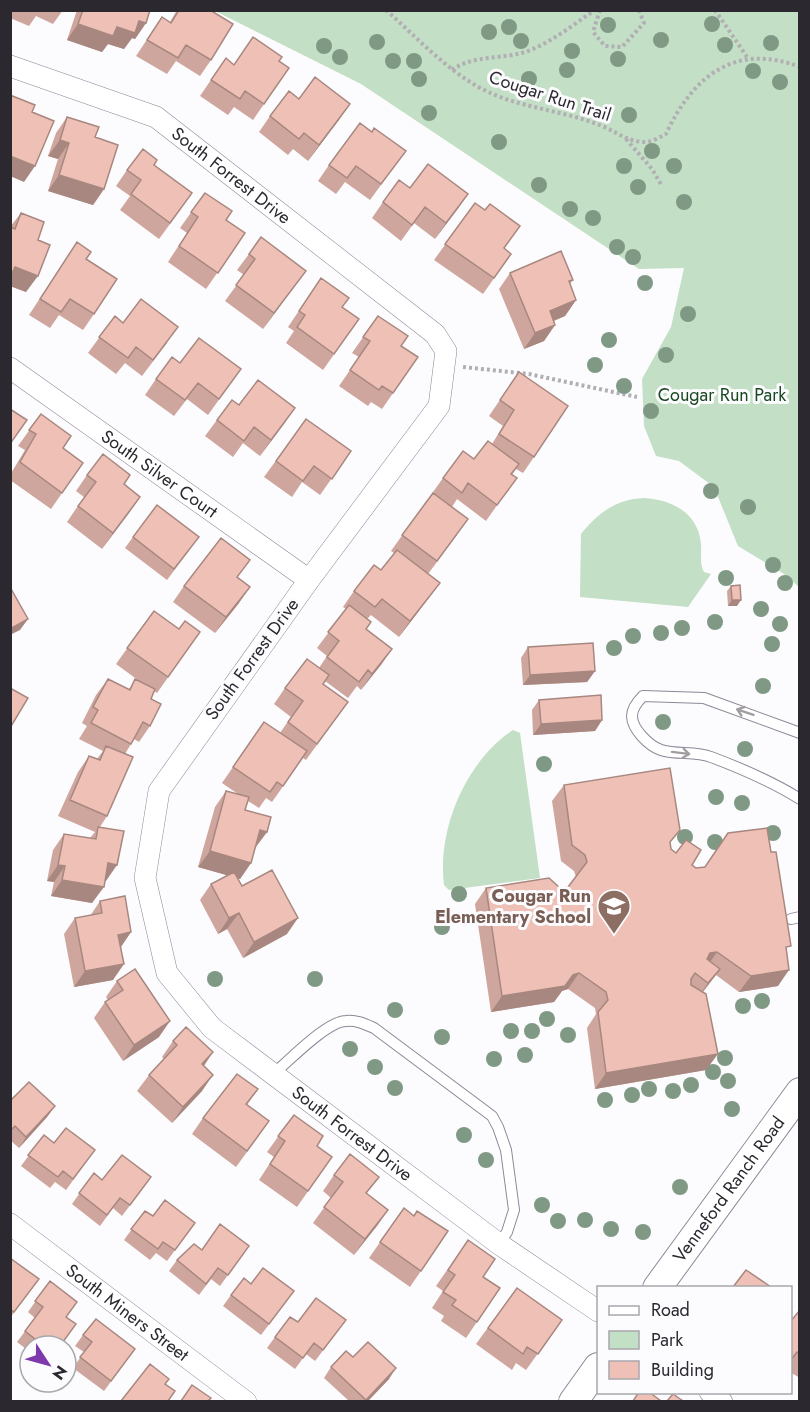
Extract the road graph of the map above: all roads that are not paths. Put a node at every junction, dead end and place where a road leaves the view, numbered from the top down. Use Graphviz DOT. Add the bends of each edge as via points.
graph roads {
  1 [pos="10,66"];
  2 [pos="10,368"];
  3 [pos="309,580"];
  4 [pos="800,733"];
  5 [pos="800,799"];
  6 [pos="273,1074"];
  7 [pos="800,1092"];
  8 [pos="10,1224"];
  9 [pos="499,1244"];
  10 [pos="658,1286"];
  11 [pos="597,1310"];
  12 [pos="597,1368"];
  13 [pos="246,1401"];
  14 [pos="573,1401"];
  1 -- 3 [label="street, South Forrest Drive" via="156,117 435,334 446,351 439,406"];
  2 -- 3 [label="street, South Silver Court"];
  3 -- 6 [label="street, South Forrest Drive" via="159,791 145,878 167,973 212,1028"];
  4 -- 5 [label="lane, one-way" via="704,698 643,696 632,716 636,728 652,746 707,756 752,773"];
  6 -- 9 [label="street, South Forrest Drive"];
  6 -- 9 [label="lane" via="330,1027 344,1020 360,1022 374,1028 492,1116 506,1150 514,1210"];
  7 -- 10 [label="street, Venneford Ranch Road"];
  8 -- 13 [label="street, South Miners Street"];
  9 -- 11 [label="street, South Forrest Drive"];
  12 -- 14 [label="street"];
}
